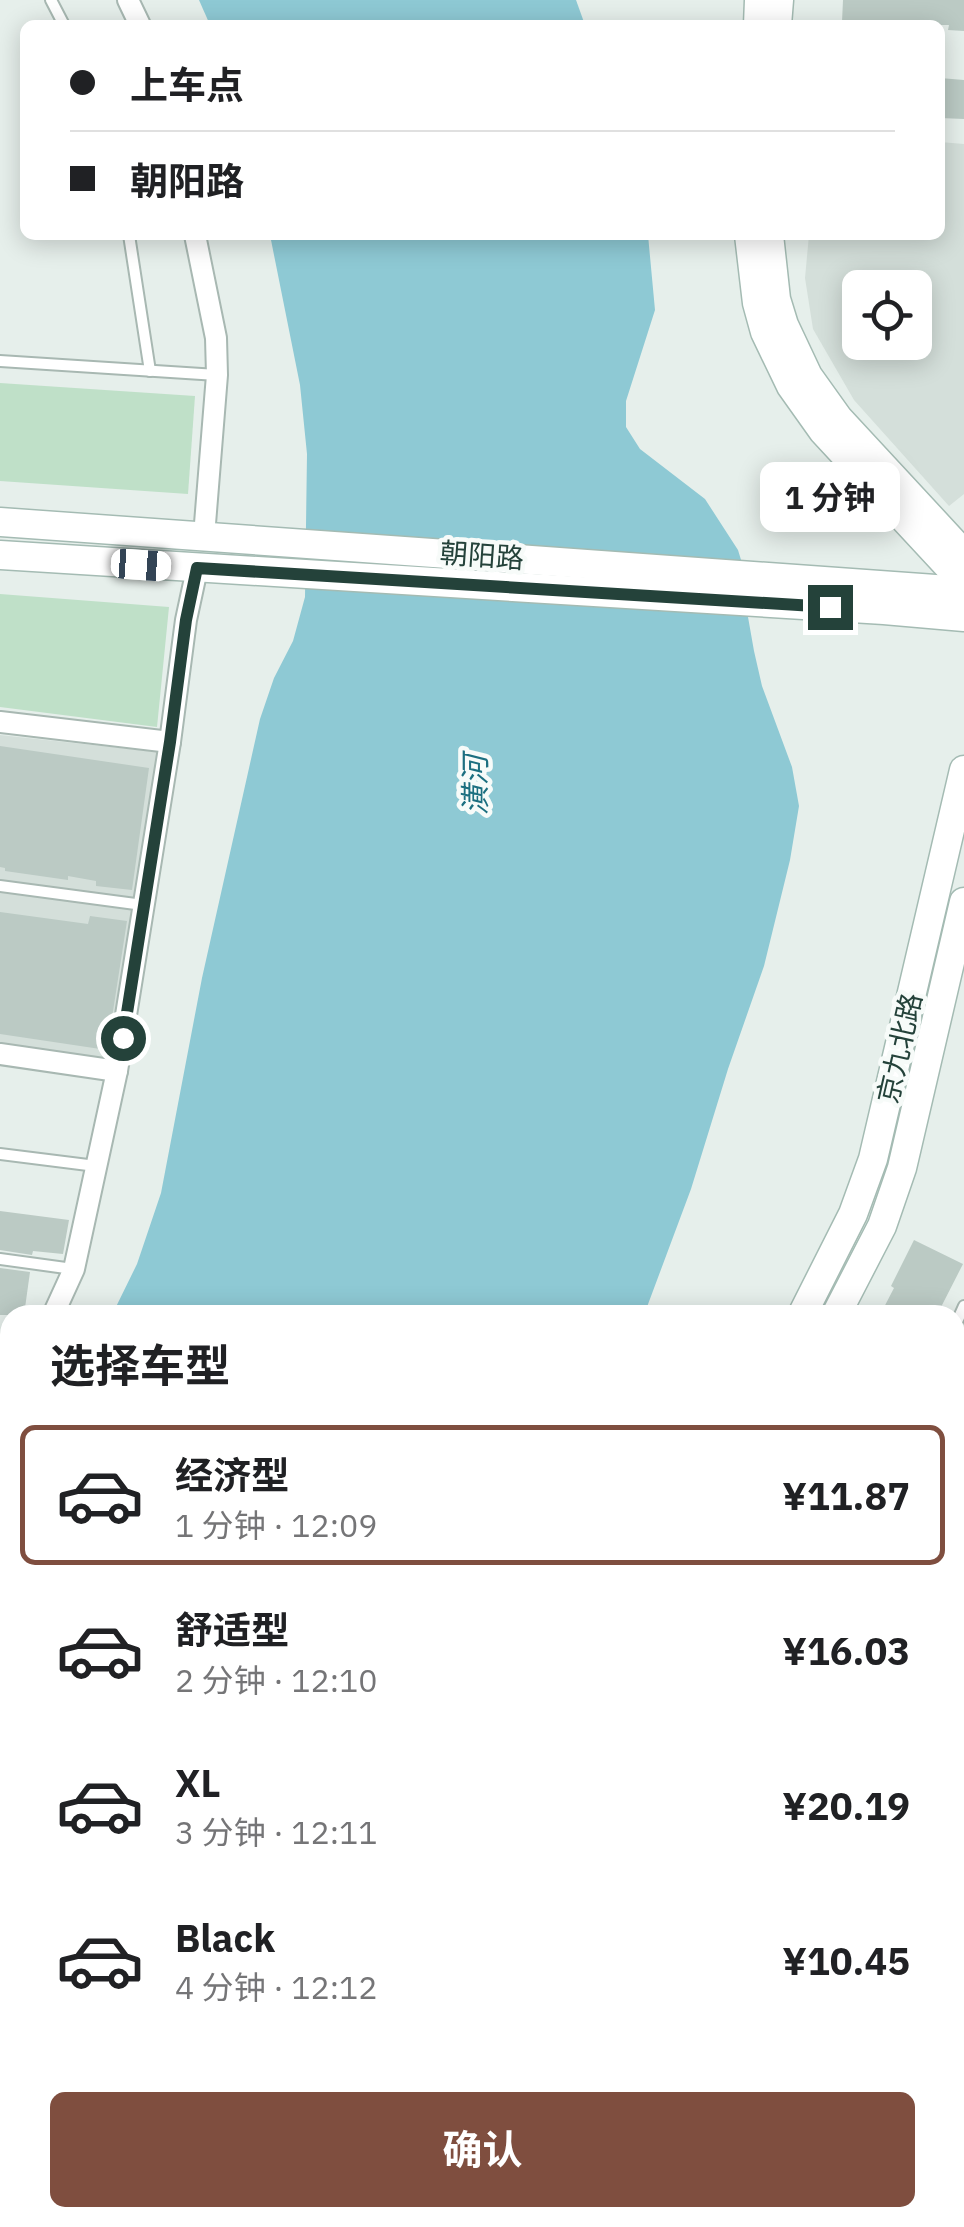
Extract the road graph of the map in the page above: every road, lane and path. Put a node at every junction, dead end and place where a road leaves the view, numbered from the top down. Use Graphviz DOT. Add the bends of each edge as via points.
graph roads {
  1 [pos="130,240"];
  2 [pos="196,240"];
  3 [pos="750,240"];
  4 [pos="770,240"];
  5 [pos="0,361"];
  6 [pos="150,371"];
  7 [pos="216,376"];
  8 [pos="0,522"];
  9 [pos="204,536"];
  10 [pos="964,554"];
  11 [pos="0,555"];
  12 [pos="197,568"];
  13 [pos="964,583"];
  14 [pos="802,591"];
  15 [pos="964,591"];
  16 [pos="964,617"];
  17 [pos="0,722"];
  18 [pos="170,742"];
  19 [pos="964,770"];
  20 [pos="0,886"];
  21 [pos="144,905"];
  22 [pos="963,911"];
  23 [pos="0,1054"];
  24 [pos="118,1071"];
  25 [pos="0,1154"];
  26 [pos="96,1166"];
  27 [pos="0,1259"];
  28 [pos="74,1268"];
  29 [pos="57,1305"];
  30 [pos="807,1305"];
  31 [pos="841,1305"];
  1 -- 6 [label="lane"];
  2 -- 7 [label="street" via="216,338"];
  3 -- 13 [label="main road" via="757,303 791,386"];
  4 -- 10 [label="main road" via="776,298 808,376 838,418"];
  5 -- 6 [label="lane"];
  6 -- 7 [label="lane"];
  7 -- 9 [label="street"];
  8 -- 9 [label="main road, 朝阳路"];
  9 -- 14 [label="main road, 朝阳路"];
  11 -- 12 [label="main road, 朝阳路"];
  12 -- 14 [label="main road, 朝阳路"];
  12 -- 18 [label="street"];
  14 -- 15 [label="main road, 朝阳路"];
  14 -- 16 [label="main road, 朝阳路"];
  17 -- 18 [label="street"];
  18 -- 21 [label="street"];
  19 -- 30 [label="main road, 京九北路" via="873,1160 854,1214"];
  20 -- 21 [label="lane"];
  21 -- 24 [label="street"];
  22 -- 31 [label="main road, 京九北路" via="902,1168 882,1226"];
  23 -- 24 [label="street"];
  24 -- 26 [label="street"];
  25 -- 26 [label="lane"];
  26 -- 28 [label="street"];
  27 -- 28 [label="lane"];
  28 -- 29 [label="street"];
}
